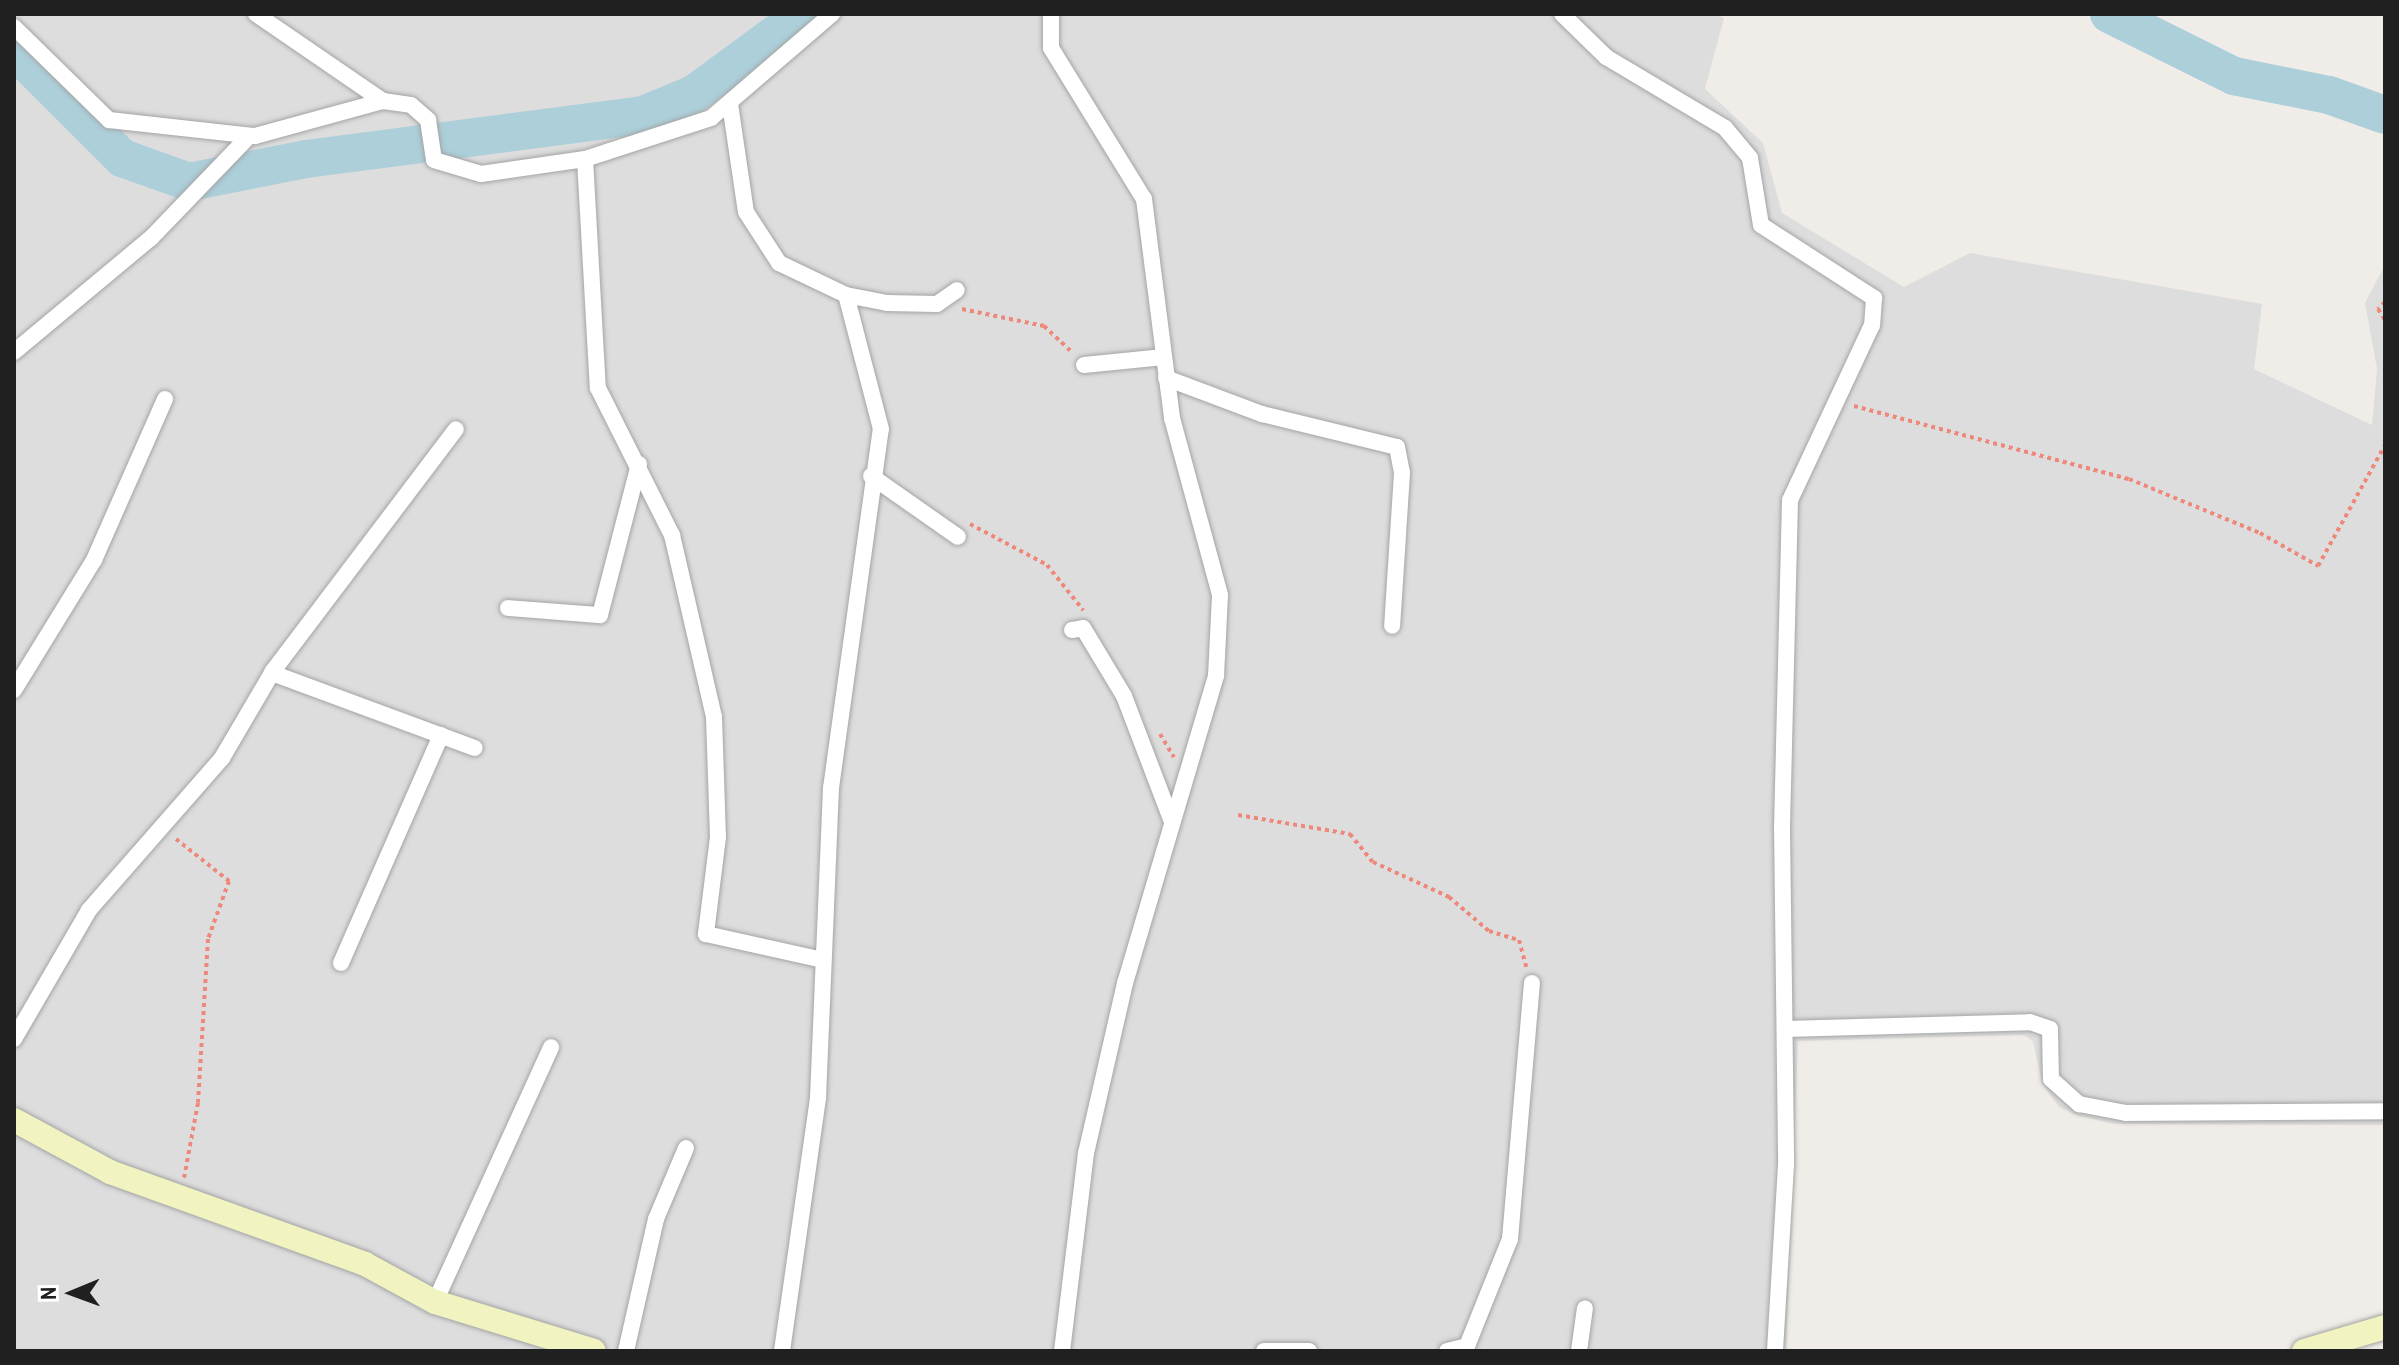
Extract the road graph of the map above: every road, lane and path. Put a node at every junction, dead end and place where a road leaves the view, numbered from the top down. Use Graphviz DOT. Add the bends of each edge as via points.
graph roads {
  1 [pos="256,14"];
  2 [pos="832,14"];
  3 [pos="1051,14"];
  4 [pos="1562,14"];
  5 [pos="14,27"];
  6 [pos="383,101"];
  7 [pos="730,104"];
  8 [pos="249,136"];
  9 [pos="585,159"];
  10 [pos="957,290"];
  11 [pos="846,295"];
  12 [pos="2385,302"];
  13 [pos="937,304"];
  14 [pos="2385,320"];
  15 [pos="14,352"];
  16 [pos="1164,357"];
  17 [pos="1086,362"];
  18 [pos="1166,378"];
  19 [pos="165,399"];
  20 [pos="1836,400"];
  21 [pos="456,429"];
  22 [pos="2385,445"];
  23 [pos="639,464"];
  24 [pos="871,476"];
  25 [pos="957,528"];
  26 [pos="508,608"];
  27 [pos="1392,626"];
  28 [pos="1078,629"];
  29 [pos="272,673"];
  30 [pos="14,690"];
  31 [pos="441,735"];
  32 [pos="475,748"];
  33 [pos="1238,815"];
  34 [pos="1171,819"];
  35 [pos="159,825"];
  36 [pos="823,960"];
  37 [pos="341,963"];
  38 [pos="1532,983"];
  39 [pos="1785,1029"];
  40 [pos="14,1039"];
  41 [pos="551,1047"];
  42 [pos="2385,1111"];
  43 [pos="14,1120"];
  44 [pos="686,1148"];
  45 [pos="181,1192"];
  46 [pos="435,1302"];
  47 [pos="1585,1308"];
  48 [pos="2385,1327"];
  49 [pos="594,1351"];
  50 [pos="626,1351"];
  51 [pos="782,1351"];
  52 [pos="1062,1351"];
  53 [pos="1264,1351"];
  54 [pos="1309,1351"];
  55 [pos="1447,1351"];
  56 [pos="1579,1351"];
  57 [pos="1775,1351"];
  58 [pos="2304,1351"];
  1 -- 6 [label="street"];
  2 -- 7 [label="street"];
  3 -- 16 [label="street" via="1051,48 1144,199"];
  4 -- 20 [label="street" via="1606,57 1725,128 1750,158 1761,225 1874,298 1872,325"];
  5 -- 8 [label="street" via="109,120"];
  6 -- 8 [label="street"];
  6 -- 9 [label="street" via="411,105 429,128 434,160 481,174"];
  7 -- 9 [label="street" via="651,141"];
  7 -- 11 [label="street" via="742,200 758,238 779,263"];
  8 -- 15 [label="street" via="151,238"];
  9 -- 23 [label="street" via="594,367 610,416"];
  10 -- 13 [label="street"];
  11 -- 13 [label="street"];
  11 -- 24 [label="street" via="881,412"];
  12 -- 14 [label="path" via="2378,309"];
  13 -- 17 [label="path" via="1044,326"];
  16 -- 17 [label="street"];
  16 -- 18 [label="street"];
  18 -- 27 [label="street" via="1262,414 1397,447 1402,473"];
  18 -- 34 [label="street" via="1220,595 1216,676"];
  19 -- 30 [label="street" via="94,560"];
  20 -- 22 [label="path" via="2129,479 2260,533 2318,566"];
  20 -- 39 [label="street" via="1790,500"];
  21 -- 29 [label="street"];
  23 -- 26 [label="street" via="600,615"];
  23 -- 36 [label="street" via="679,561 690,635 714,717 718,837 706,934"];
  24 -- 25 [label="street"];
  24 -- 36 [label="street" via="831,788"];
  25 -- 28 [label="path" via="1006,537 1047,565 1082,601"];
  28 -- 34 [label="street" via="1143,734"];
  29 -- 31 [label="street"];
  29 -- 35 [label="street" via="222,758"];
  31 -- 32 [label="street"];
  31 -- 37 [label="street"];
  33 -- 38 [label="path" via="1350,834 1373,862 1449,897 1489,931 1519,940"];
  34 -- 52 [label="street" via="1086,1153"];
  35 -- 40 [label="street" via="89,910"];
  35 -- 45 [label="path" via="229,881 208,939 198,1103"];
  36 -- 51 [label="street" via="818,1098"];
  38 -- 55 [label="street" via="1510,1239 1467,1346"];
  39 -- 42 [label="street" via="2030,1022 2050,1029 2051,1079 2079,1104 2126,1113"];
  39 -- 57 [label="street"];
  41 -- 46 [label="street"];
  43 -- 45 [label="street" via="110,1172"];
  44 -- 50 [label="street" via="656,1219"];
  45 -- 46 [label="street" via="365,1264"];
  46 -- 49 [label="street"];
  47 -- 56 [label="street"];
  48 -- 58 [label="street"];
  53 -- 54 [label="street"];
}
